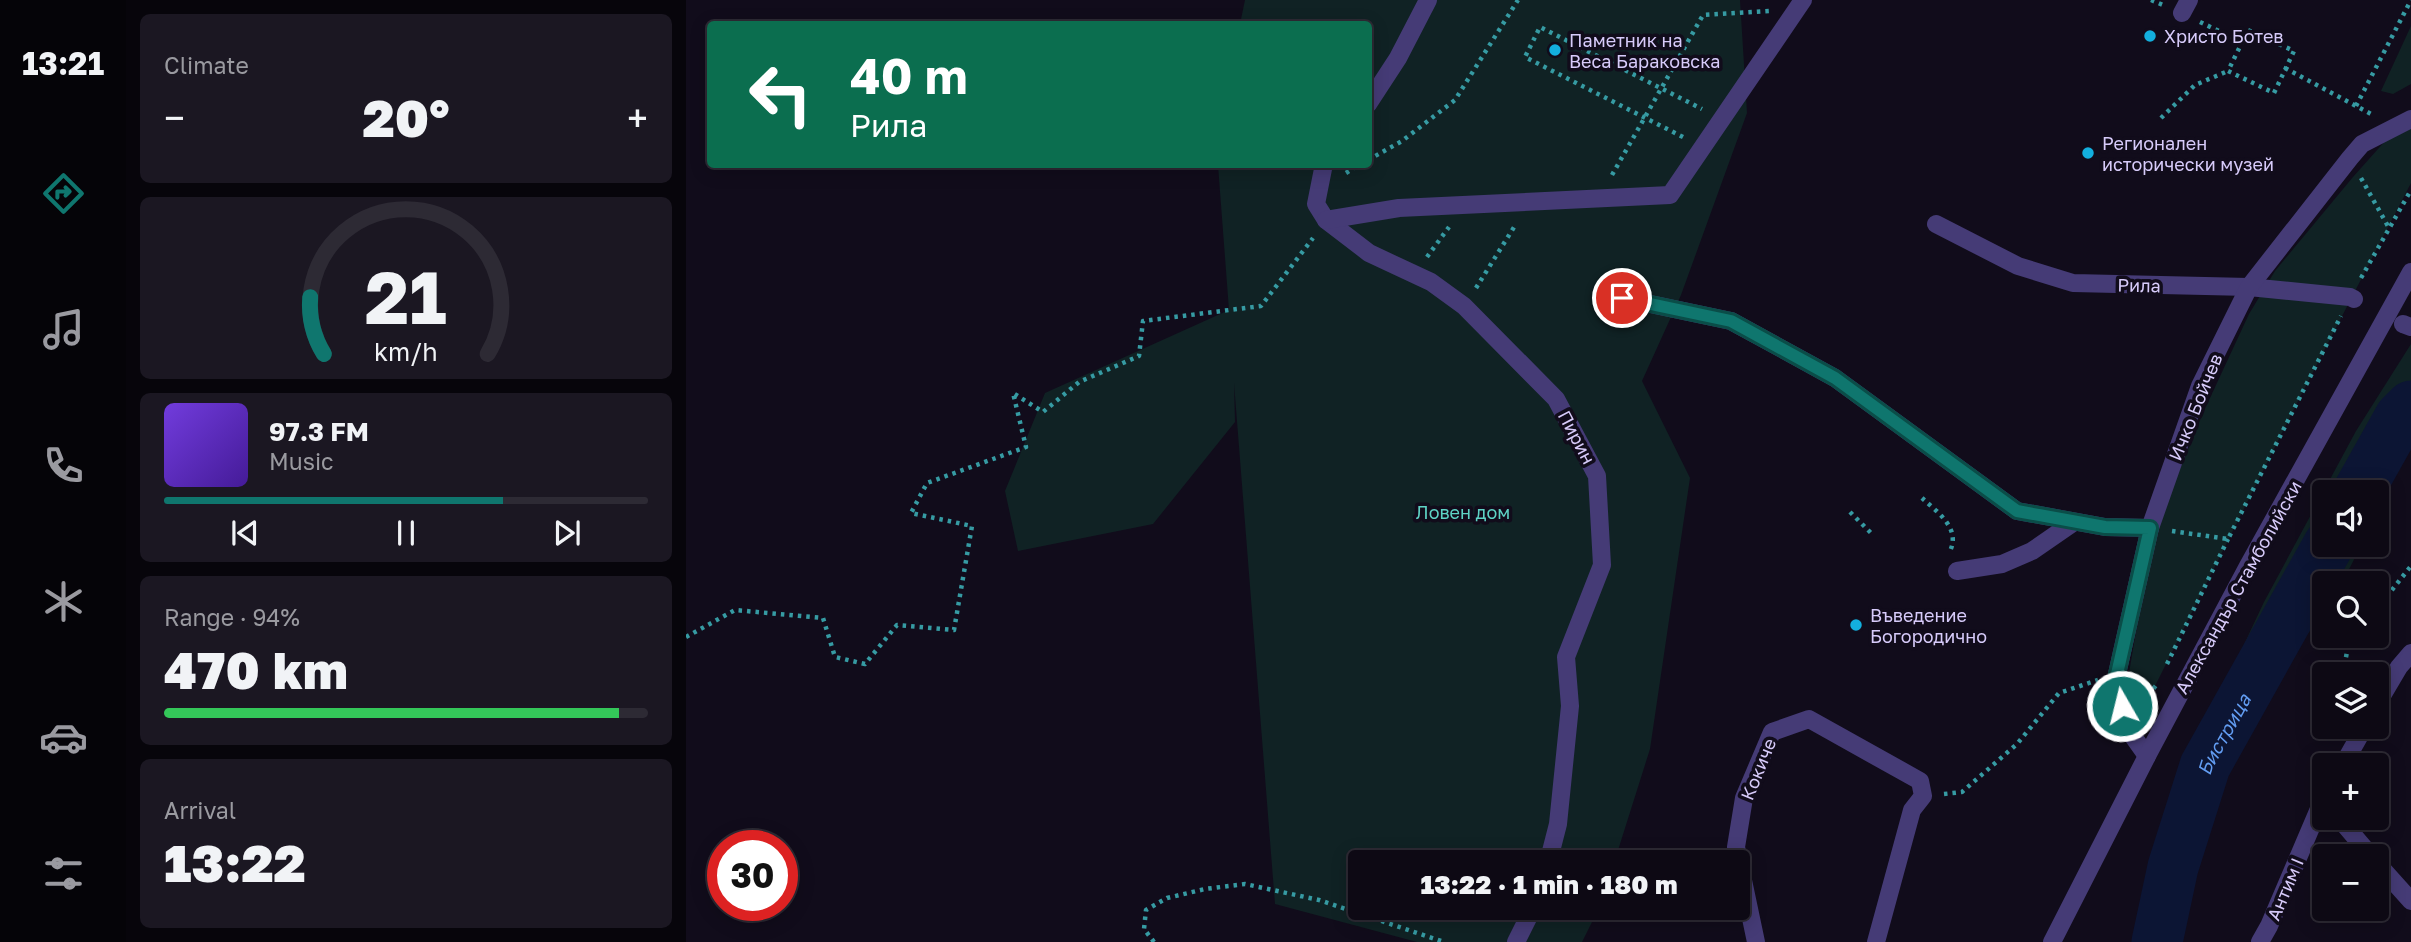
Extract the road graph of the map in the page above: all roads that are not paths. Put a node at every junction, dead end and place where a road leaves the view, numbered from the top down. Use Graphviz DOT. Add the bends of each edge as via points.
graph roads {
  1 [pos="1428,0"];
  2 [pos="1800,5"];
  3 [pos="1372,98"];
  4 [pos="2403,123"];
  5 [pos="1323,168"];
  6 [pos="1326,220"];
  7 [pos="1936,224"];
  8 [pos="2411,272"];
  9 [pos="2249,287"];
  10 [pos="1622,298"];
  11 [pos="2352,298"];
  12 [pos="2074,522"];
  13 [pos="2150,528"];
  14 [pos="1957,571"];
  15 [pos="2411,653"];
  16 [pos="2389,684"];
  17 [pos="2147,756"];
  18 [pos="2312,825"];
  19 [pos="2349,830"];
  20 [pos="2361,844"];
  21 [pos="1552,850"];
  22 [pos="2389,876"];
  23 [pos="2411,901"];
  24 [pos="1527,920"];
  25 [pos="1516,942"];
  26 [pos="1756,942"];
  27 [pos="1876,942"];
  28 [pos="2052,942"];
  29 [pos="2260,942"];
  1 -- 3 [label="street"];
  2 -- 6 [label="street" via="1671,195 1399,208"];
  4 -- 9 [label="street, Ичко Бойчев" via="2362,144"];
  5 -- 6 [label="street" via="1316,204"];
  6 -- 21 [label="street, Пирин" via="1369,253 1431,282 1464,306 1556,399 1598,477 1602,565 1566,657 1570,706 1559,824"];
  7 -- 9 [label="street, Рила" via="2018,266 2073,284"];
  8 -- 17 [label="street, Александър Стамболийски"];
  9 -- 11 [label="street, Рила"];
  9 -- 13 [label="street, Ичко Бойчев" via="2200,386"];
  10 -- 12 [label="street" via="1731,321 1835,378 2017,511"];
  12 -- 13 [label="street"];
  12 -- 14 [label="street" via="2032,551 2002,564"];
  13 -- 17 [label="street, Ичко Бойчев" via="2117,674 2126,726"];
  15 -- 16 [label="street"];
  17 -- 28 [label="street, Александър Стамболийски"];
  18 -- 29 [label="street, Антим I"];
  19 -- 20 [label="street"];
  22 -- 23 [label="street"];
  24 -- 25 [label="street"];
  26 -- 27 [label="street, Кокиче" via="1736,847 1744,798 1772,732 1809,719 1920,781 1923,796 1912,810"];
}
